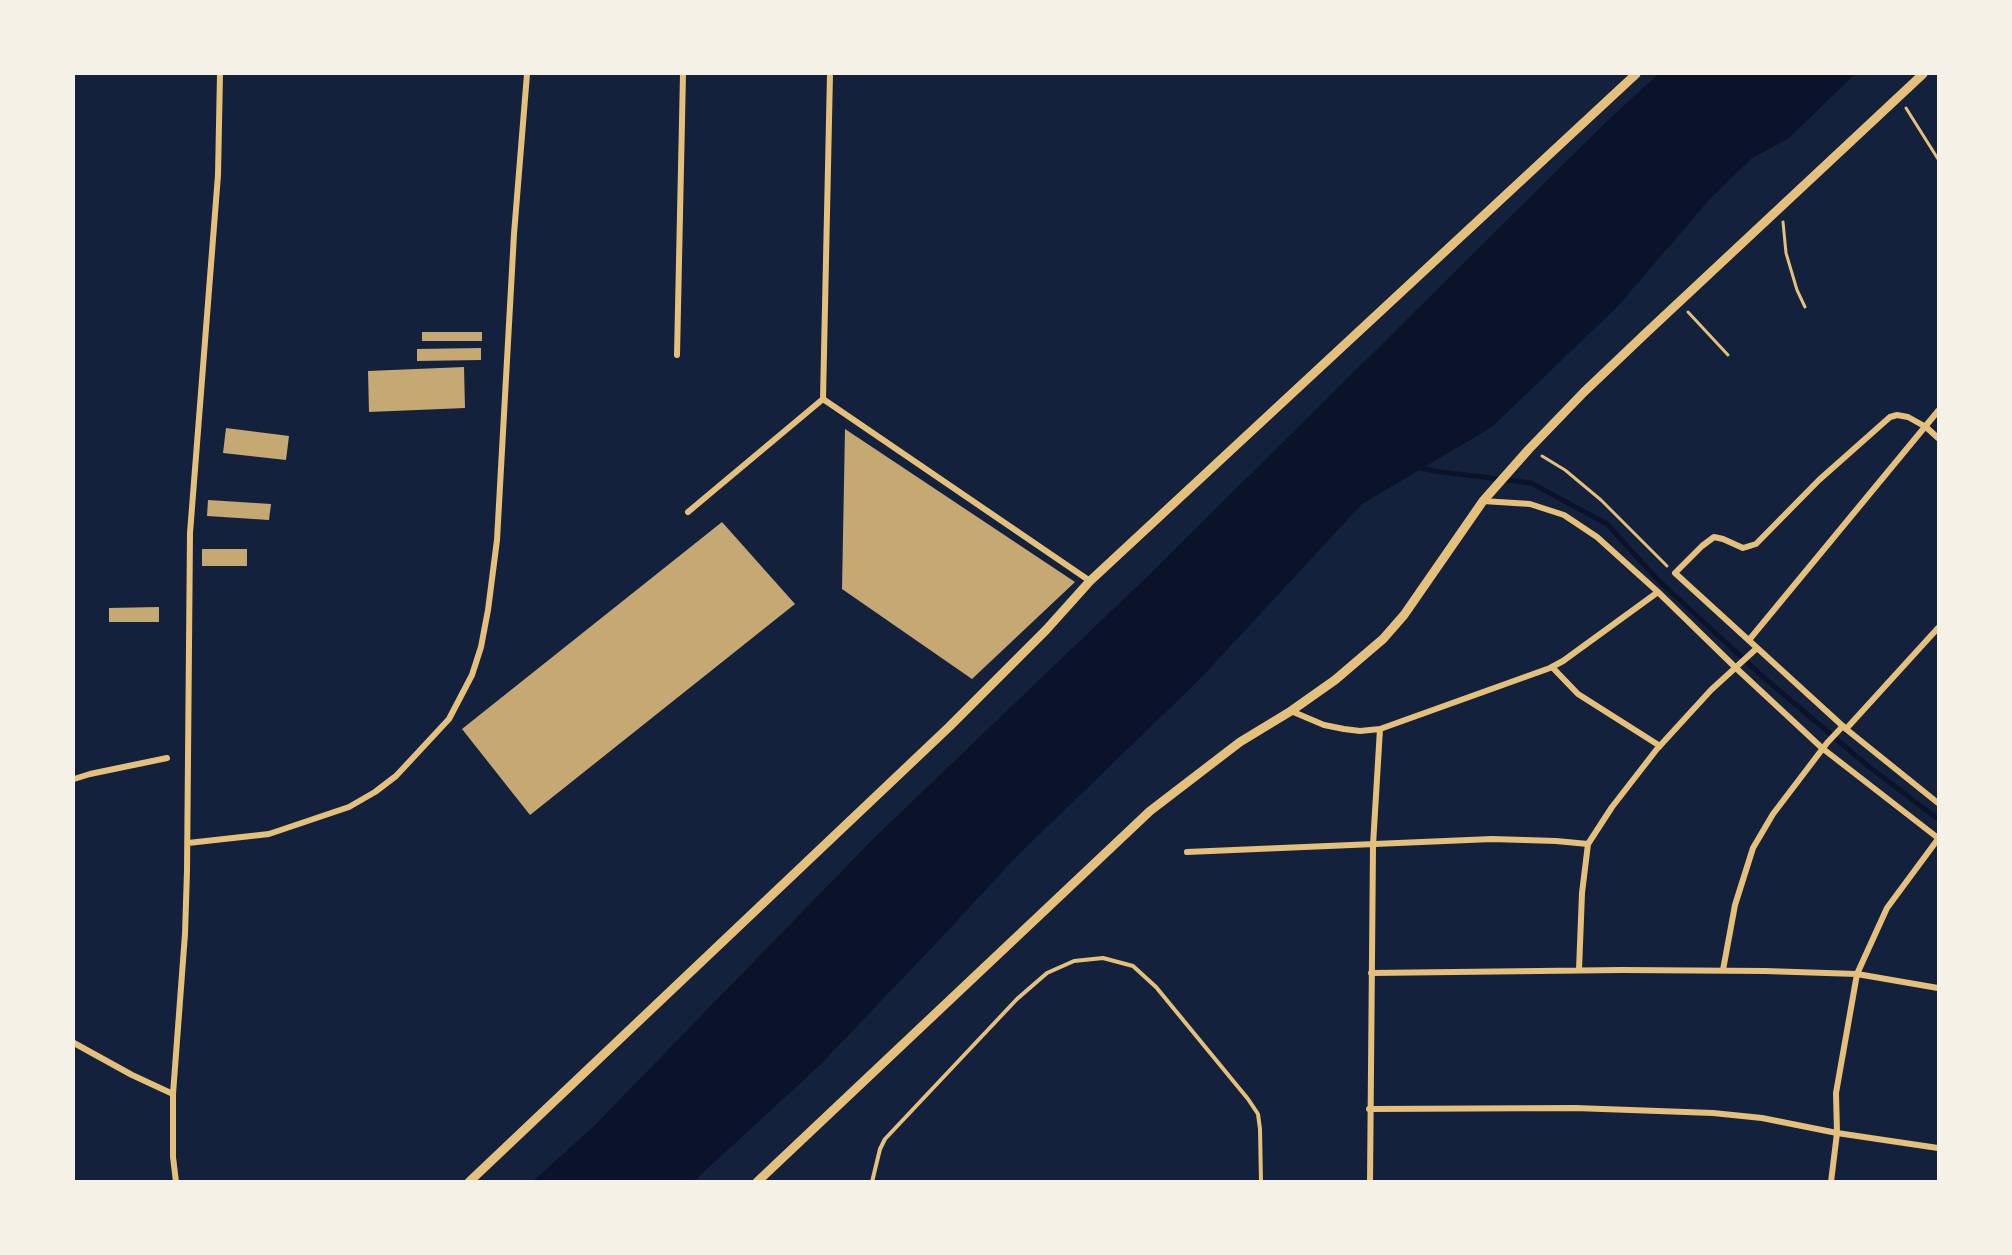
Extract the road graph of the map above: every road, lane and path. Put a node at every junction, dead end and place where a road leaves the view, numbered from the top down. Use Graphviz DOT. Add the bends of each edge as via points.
graph roads {
  1 [pos="220,74"];
  2 [pos="527,74"];
  3 [pos="683,74"];
  4 [pos="830,74"];
  5 [pos="1636,74"];
  6 [pos="1923,74"];
  7 [pos="1899,96"];
  8 [pos="1938,159"];
  9 [pos="1782,206"];
  10 [pos="1678,302"];
  11 [pos="1805,307"];
  12 [pos="677,355"];
  13 [pos="1728,355"];
  14 [pos="823,399"];
  15 [pos="1938,411"];
  16 [pos="1926,427"];
  17 [pos="1938,438"];
  18 [pos="1529,449"];
  19 [pos="1483,501"];
  20 [pos="688,512"];
  21 [pos="1675,573"];
  22 [pos="1090,581"];
  23 [pos="1658,592"];
  24 [pos="1938,628"];
  25 [pos="1749,640"];
  26 [pos="1754,651"];
  27 [pos="1738,666"];
  28 [pos="1552,668"];
  29 [pos="1291,711"];
  30 [pos="1845,727"];
  31 [pos="1380,729"];
  32 [pos="1825,745"];
  33 [pos="1660,746"];
  34 [pos="167,758"];
  35 [pos="74,779"];
  36 [pos="1938,803"];
  37 [pos="1938,839"];
  38 [pos="188,843"];
  39 [pos="1588,844"];
  40 [pos="1373,845"];
  41 [pos="1187,852"];
  42 [pos="1579,970"];
  43 [pos="1724,970"];
  44 [pos="1371,973"];
  45 [pos="1857,974"];
  46 [pos="1938,988"];
  47 [pos="74,1043"];
  48 [pos="172,1094"];
  49 [pos="1369,1109"];
  50 [pos="1837,1132"];
  51 [pos="1938,1148"];
  52 [pos="176,1182"];
  53 [pos="469,1182"];
  54 [pos="757,1182"];
  55 [pos="872,1182"];
  56 [pos="1261,1182"];
  57 [pos="1370,1182"];
  58 [pos="1831,1182"];
  1 -- 38 [label="street" via="218,175 190,533"];
  2 -- 38 [label="street" via="497,540 488,610 472,675 449,718 396,776 375,792 349,807 269,834"];
  3 -- 12 [label="street"];
  4 -- 14 [label="street"];
  5 -- 22 [label="street"];
  6 -- 7 [label="street"];
  7 -- 8 [label="path"];
  7 -- 9 [label="street"];
  9 -- 10 [label="street"];
  9 -- 11 [label="path" via="1786,253"];
  10 -- 13 [label="path"];
  10 -- 18 [label="street"];
  14 -- 20 [label="street"];
  14 -- 22 [label="street"];
  15 -- 16 [label="street"];
  16 -- 17 [label="street"];
  16 -- 21 [label="street" via="1902,415 1890,417 1819,480 1756,544 1743,548 1714,537"];
  16 -- 25 [label="street"];
  18 -- 19 [label="street"];
  18 -- 21 [label="path" via="1565,470 1601,500"];
  19 -- 23 [label="street" via="1530,504 1564,515 1596,537"];
  19 -- 29 [label="street" via="1383,639"];
  21 -- 25 [label="street"];
  22 -- 53 [label="street" via="949,727"];
  23 -- 27 [label="street"];
  23 -- 28 [label="street"];
  24 -- 30 [label="street"];
  25 -- 26 [label="street"];
  26 -- 27 [label="street"];
  26 -- 30 [label="street"];
  27 -- 32 [label="street"];
  27 -- 33 [label="street"];
  28 -- 31 [label="street"];
  28 -- 33 [label="street" via="1578,694"];
  29 -- 31 [label="street" via="1324,725"];
  29 -- 54 [label="street" via="1240,742 1150,811"];
  30 -- 32 [label="street"];
  30 -- 36 [label="street"];
  31 -- 40 [label="street"];
  32 -- 37 [label="street"];
  32 -- 43 [label="street" via="1773,814 1753,848 1735,905"];
  33 -- 39 [label="street"];
  34 -- 35 [label="street"];
  37 -- 45 [label="street" via="1887,908"];
  38 -- 48 [label="street"];
  39 -- 40 [label="street" via="1492,839"];
  39 -- 42 [label="street"];
  40 -- 41 [label="street"];
  40 -- 44 [label="street"];
  42 -- 43 [label="street"];
  42 -- 44 [label="street"];
  43 -- 45 [label="street"];
  44 -- 49 [label="street"];
  45 -- 46 [label="street"];
  45 -- 50 [label="street" via="1836,1093"];
  47 -- 48 [label="street"];
  48 -- 52 [label="street"];
  49 -- 50 [label="street" via="1650,1110 1761,1118"];
  49 -- 57 [label="street"];
  50 -- 51 [label="street"];
  50 -- 58 [label="street"];
  55 -- 56 [label="lane" via="885,1139 1017,999 1047,973 1074,961 1103,958 1133,966 1156,987 1248,1099 1258,1114"];
}
